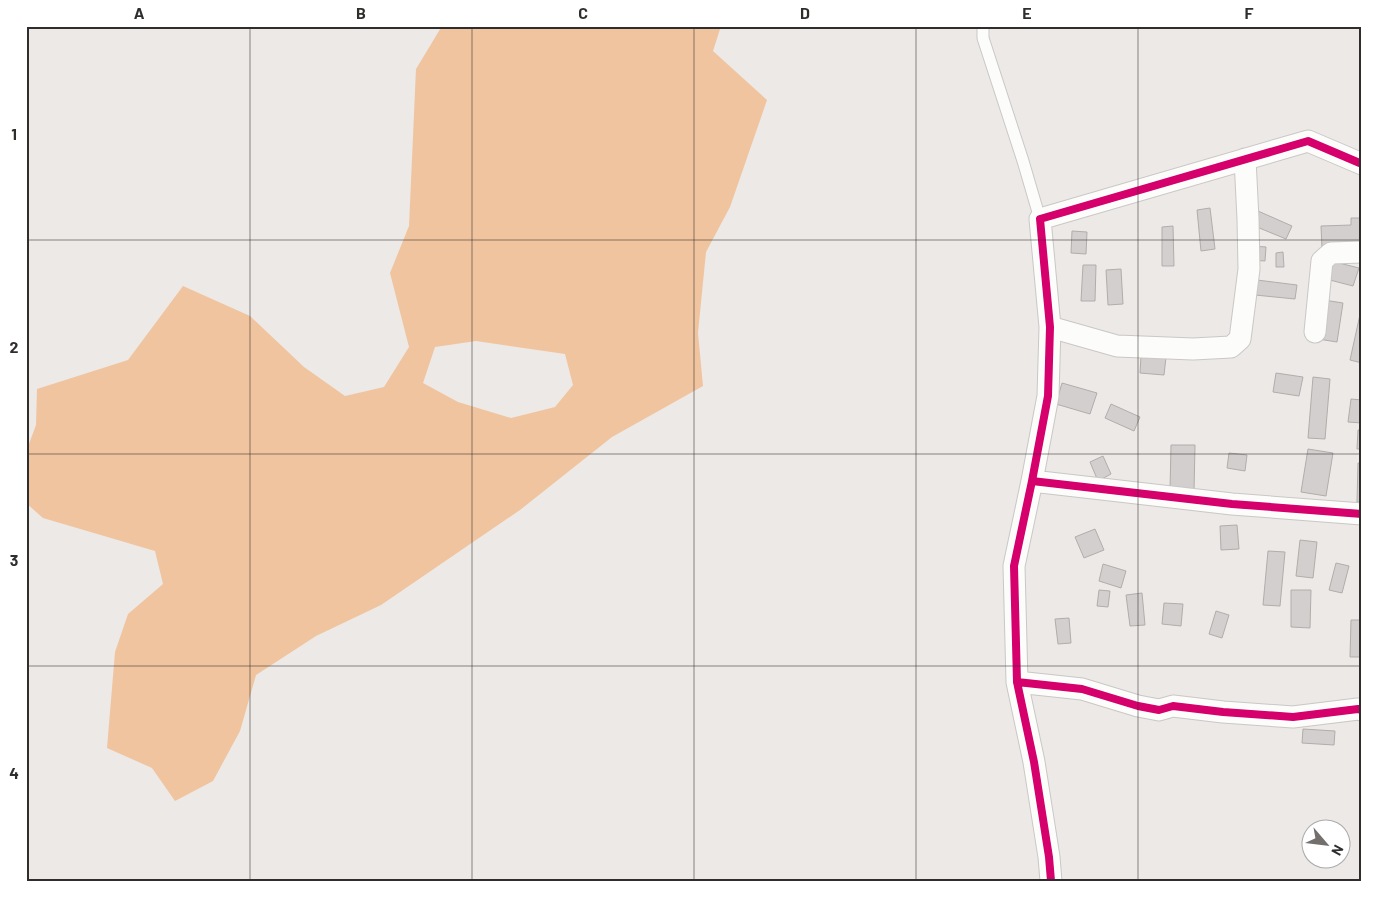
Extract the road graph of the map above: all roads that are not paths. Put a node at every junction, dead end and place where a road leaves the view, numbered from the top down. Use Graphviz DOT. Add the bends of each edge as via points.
graph roads {
  1 [pos="983,26"];
  2 [pos="1245,159"];
  3 [pos="1362,164"];
  4 [pos="1040,219"];
  5 [pos="1362,252"];
  6 [pos="1050,327"];
  7 [pos="1315,332"];
  8 [pos="1032,481"];
  9 [pos="1362,514"];
  10 [pos="1017,682"];
  11 [pos="1362,710"];
  12 [pos="1051,881"];
  1 -- 4 [label="lane" via="983,38"];
  2 -- 3 [label="street" via="1308,140"];
  2 -- 4 [label="street"];
  2 -- 6 [label="street" via="1249,269 1240,338 1231,347 1117,346"];
  4 -- 6 [label="street"];
  5 -- 7 [label="street" via="1332,253 1322,261"];
  6 -- 8 [label="street" via="1048,396"];
  8 -- 9 [label="street" via="1232,504"];
  8 -- 10 [label="street" via="1014,566"];
  10 -- 11 [label="street" via="1082,689 1159,710 1173,706 1293,717"];
  10 -- 12 [label="street" via="1034,762"];
}
